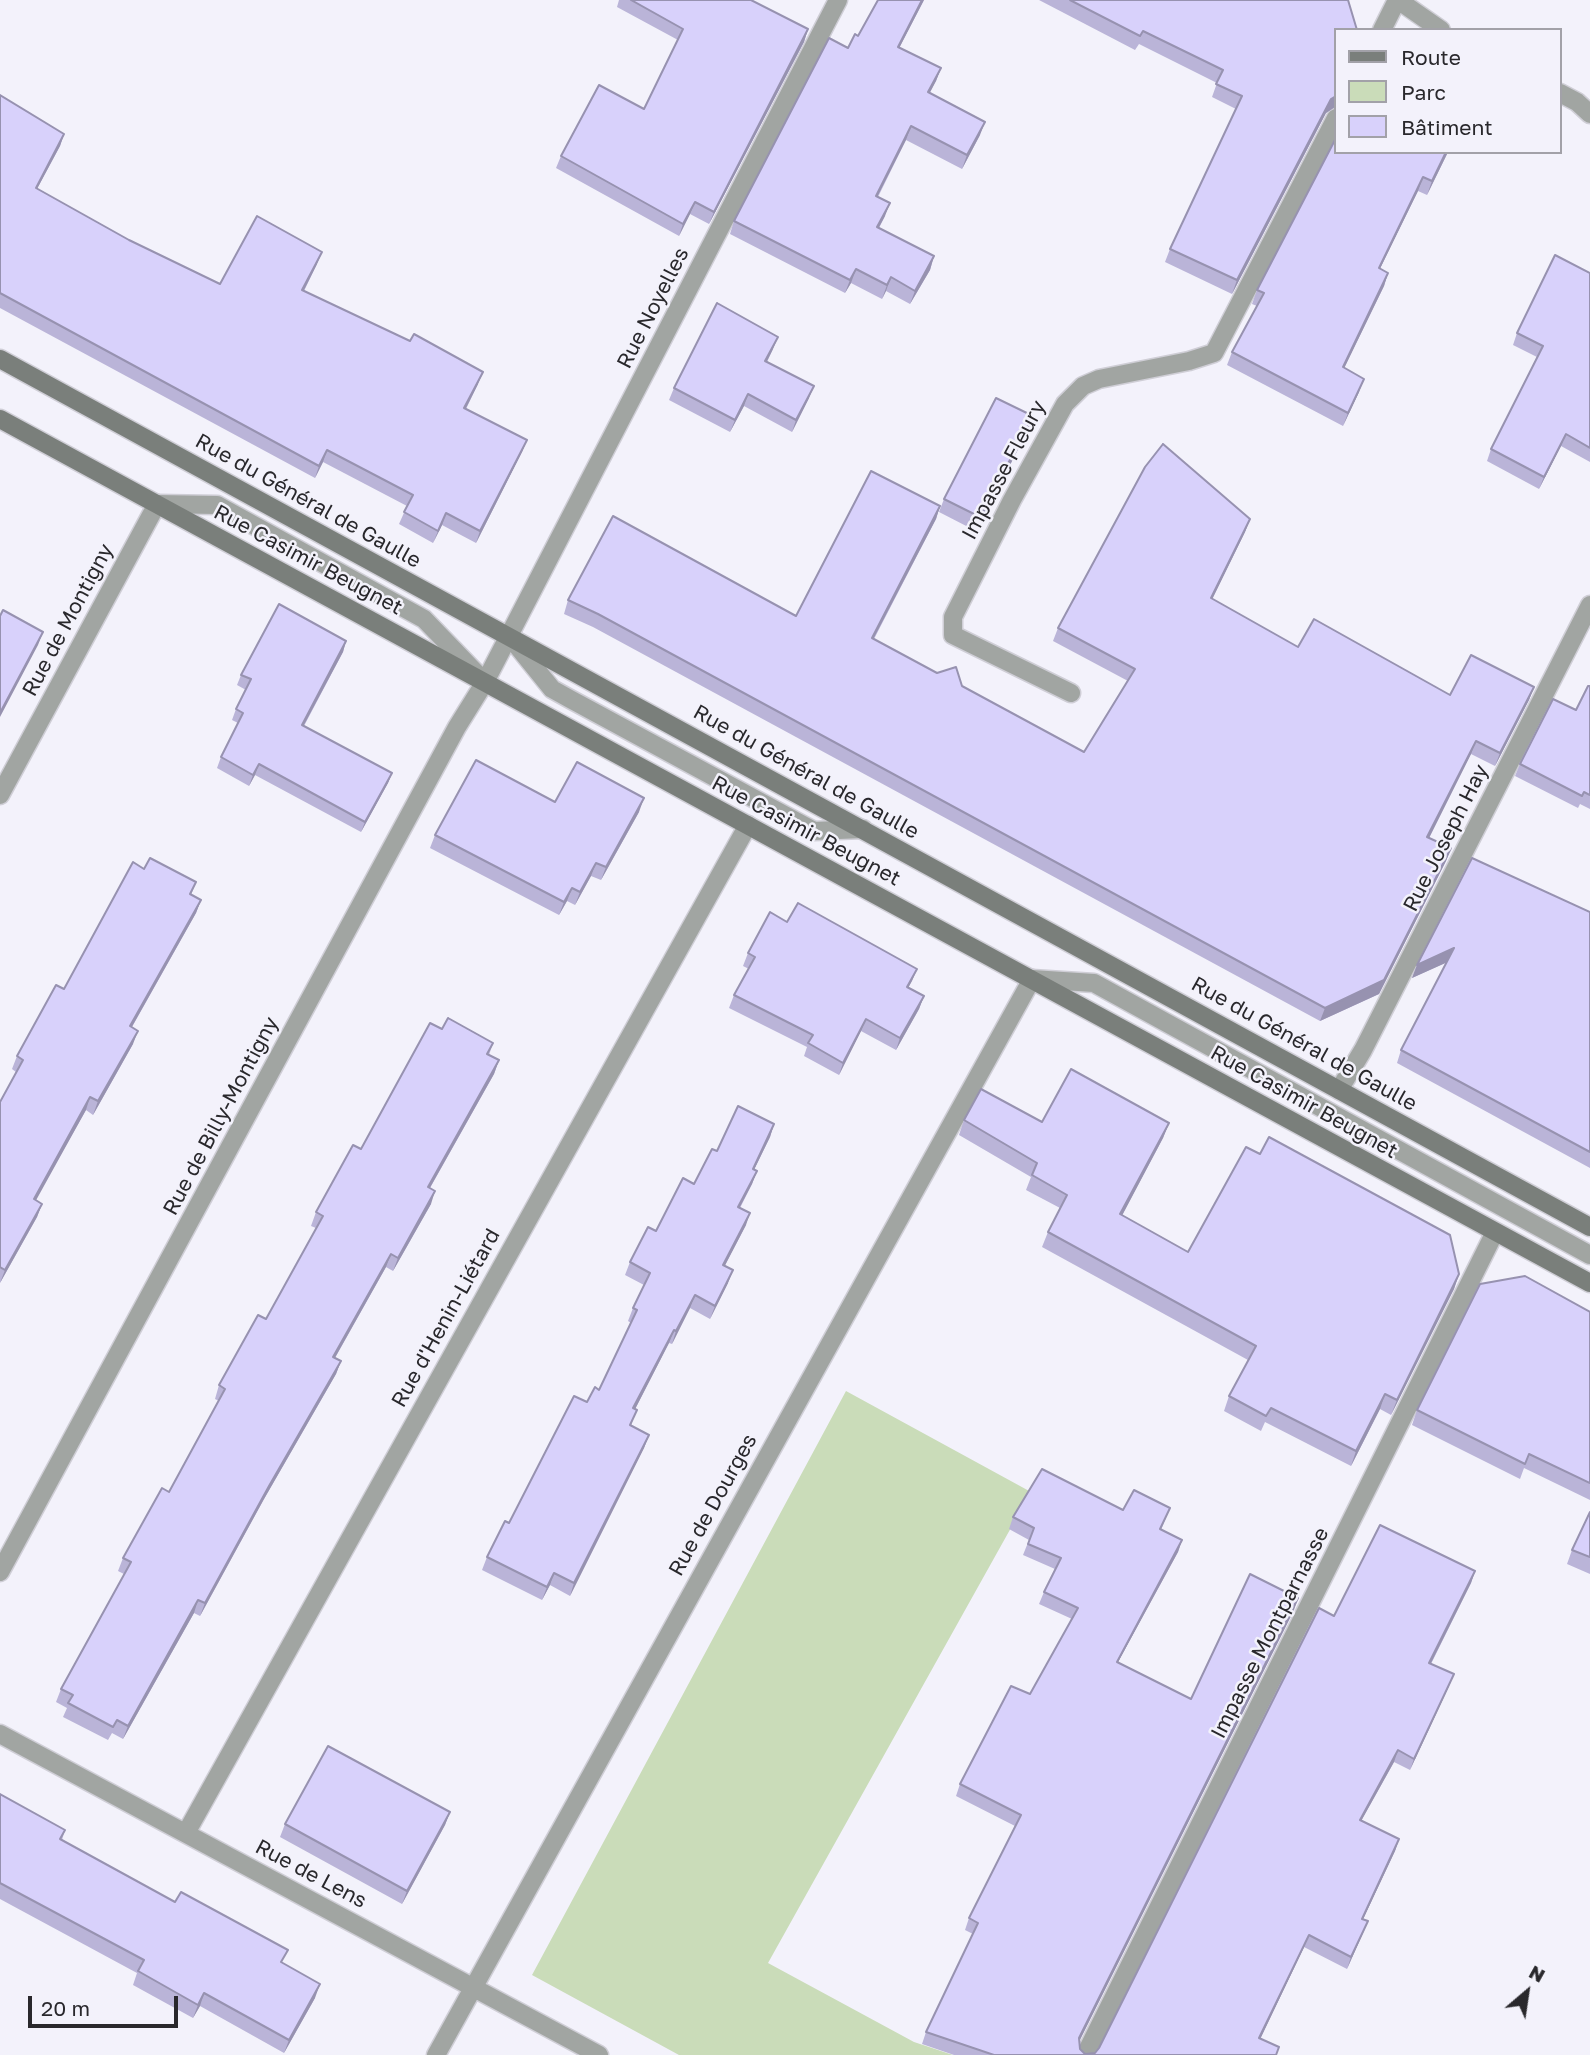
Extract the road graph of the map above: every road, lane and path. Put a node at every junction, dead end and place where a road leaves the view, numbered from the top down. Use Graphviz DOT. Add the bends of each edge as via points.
graph roads {
  1 [pos="838,0"];
  2 [pos="1398,0"];
  3 [pos="1383,28"];
  4 [pos="1437,28"];
  5 [pos="1562,94"];
  6 [pos="1590,114"];
  7 [pos="1334,122"];
  8 [pos="0,359"];
  9 [pos="0,419"];
  10 [pos="157,504"];
  11 [pos="1590,605"];
  12 [pos="509,636"];
  13 [pos="485,682"];
  14 [pos="1071,693"];
  15 [pos="0,795"];
  16 [pos="748,825"];
  17 [pos="863,829"];
  18 [pos="1032,978"];
  19 [pos="1339,1090"];
  20 [pos="1590,1227"];
  21 [pos="1495,1231"];
  22 [pos="1590,1255"];
  23 [pos="1590,1283"];
  24 [pos="0,1572"];
  25 [pos="0,1734"];
  26 [pos="186,1833"];
  27 [pos="474,1986"];
  28 [pos="436,2055"];
  29 [pos="599,2055"];
  30 [pos="1085,2055"];
  1 -- 12 [label="street, Rue Noyelles"];
  2 -- 3 [label="street"];
  2 -- 4 [label="street"];
  5 -- 6 [label="street"];
  7 -- 14 [label="street, Impasse Fleury" via="1214,353 1099,379 1083,386 1065,404 953,617 953,635"];
  8 -- 12 [label="main road, Rue du Général de Gaulle"];
  9 -- 10 [label="main road, Rue Casimir Beugnet"];
  10 -- 13 [label="main road, Rue Casimir Beugnet"];
  10 -- 13 [label="street" via="217,505 424,619"];
  10 -- 15 [label="street, Rue de Montigny"];
  11 -- 19 [label="street, Rue Joseph Hay"];
  12 -- 13 [label="street, Rue Noyelles"];
  12 -- 17 [label="main road, Rue du Général de Gaulle"];
  12 -- 17 [label="street" via="552,689 570,699 814,831"];
  13 -- 16 [label="main road, Rue Casimir Beugnet"];
  13 -- 24 [label="street, Rue de Billy-Montigny"];
  16 -- 18 [label="main road, Rue Casimir Beugnet"];
  16 -- 26 [label="street, Rue d'Henin-Liétard"];
  17 -- 19 [label="main road, Rue du Général de Gaulle"];
  18 -- 21 [label="main road, Rue Casimir Beugnet"];
  18 -- 22 [label="street" via="1094,983"];
  18 -- 27 [label="street, Rue de Dourges"];
  19 -- 20 [label="main road, Rue du Général de Gaulle"];
  21 -- 23 [label="main road, Rue Casimir Beugnet"];
  21 -- 30 [label="street, Impasse Montparnasse"];
  25 -- 26 [label="street, Rue de Lens"];
  26 -- 27 [label="street, Rue de Lens"];
  27 -- 28 [label="street, Rue de Dourges"];
  27 -- 29 [label="street, Rue de Lens"];
}
